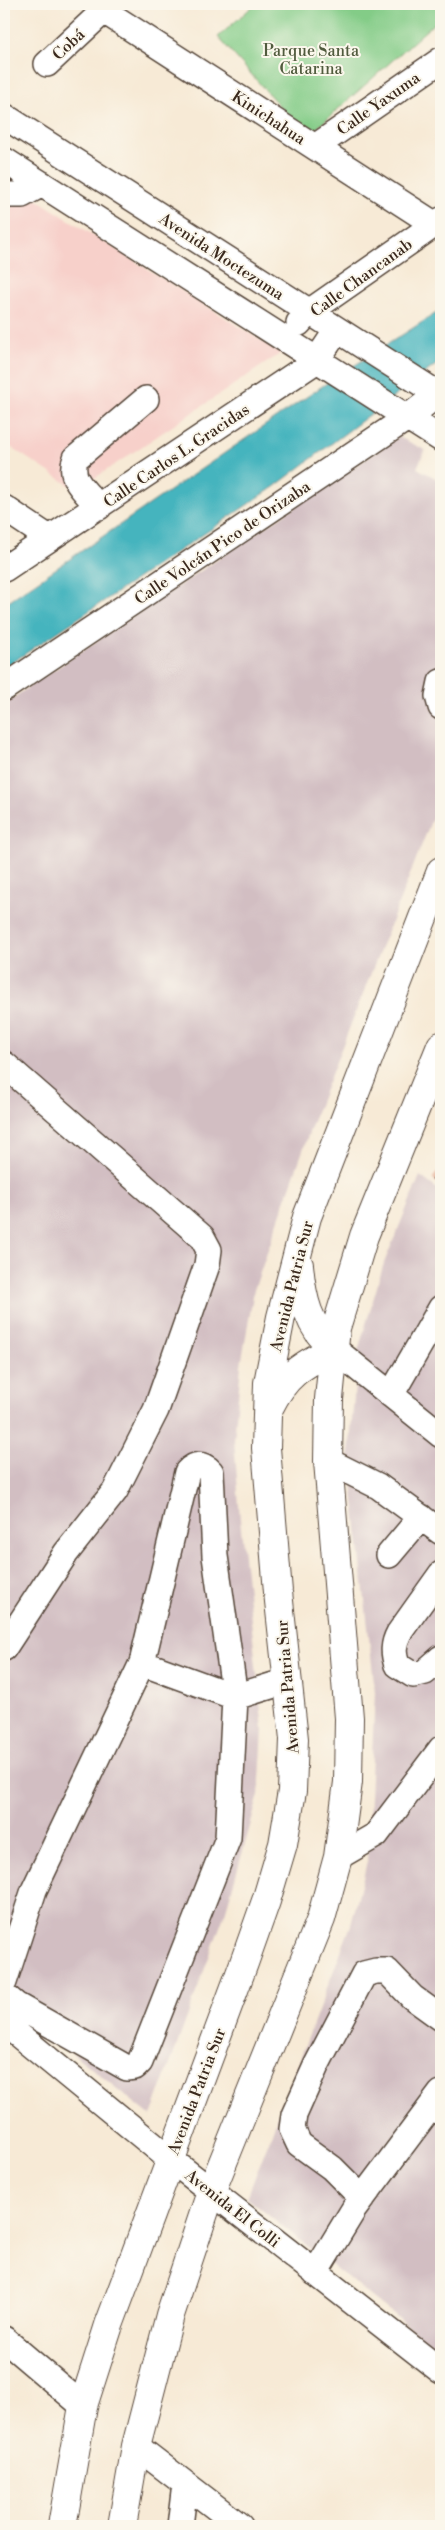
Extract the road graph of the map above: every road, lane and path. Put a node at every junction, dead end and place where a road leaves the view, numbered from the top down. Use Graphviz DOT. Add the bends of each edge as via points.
graph roads {
  1 [pos="108,7"];
  2 [pos="441,60"];
  3 [pos="47,64"];
  4 [pos="4,116"];
  5 [pos="315,147"];
  6 [pos="4,160"];
  7 [pos="42,184"];
  8 [pos="12,200"];
  9 [pos="438,222"];
  10 [pos="309,312"];
  11 [pos="337,330"];
  12 [pos="284,339"];
  13 [pos="326,366"];
  14 [pos="435,393"];
  15 [pos="146,399"];
  16 [pos="398,412"];
  17 [pos="441,439"];
  18 [pos="99,507"];
  19 [pos="4,508"];
  20 [pos="49,538"];
  21 [pos="4,568"];
  22 [pos="441,682"];
  23 [pos="4,688"];
  24 [pos="441,707"];
  25 [pos="441,871"];
  26 [pos="441,1046"];
  27 [pos="4,1064"];
  28 [pos="298,1251"];
  29 [pos="441,1308"];
  30 [pos="334,1349"];
  31 [pos="391,1395"];
  32 [pos="268,1410"];
  33 [pos="441,1435"];
  34 [pos="328,1461"];
  35 [pos="421,1517"];
  36 [pos="441,1532"];
  37 [pos="390,1554"];
  38 [pos="441,1574"];
  39 [pos="4,1648"];
  40 [pos="441,1658"];
  41 [pos="142,1663"];
  42 [pos="287,1681"];
  43 [pos="235,1697"];
  44 [pos="441,1749"];
  45 [pos="338,1857"];
  46 [pos="4,1982"];
  47 [pos="4,1995"];
  48 [pos="441,2018"];
  49 [pos="4,2023"];
  50 [pos="441,2094"];
  51 [pos="170,2159"];
  52 [pos="212,2192"];
  53 [pos="358,2204"];
  54 [pos="320,2276"];
  55 [pos="4,2339"];
  56 [pos="441,2371"];
  57 [pos="83,2406"];
  58 [pos="136,2446"];
  59 [pos="185,2484"];
  60 [pos="62,2526"];
  61 [pos="122,2526"];
  62 [pos="180,2526"];
  63 [pos="240,2526"];
  1 -- 3 [label="street, Cobá"];
  1 -- 5 [label="street, Kinichahua"];
  2 -- 5 [label="street, Calle Yaxuma"];
  4 -- 10 [label="street, Avenida Moctezuma"];
  5 -- 9 [label="street, Kinichahua"];
  6 -- 7 [label="street"];
  7 -- 8 [label="street"];
  7 -- 12 [label="street"];
  9 -- 10 [label="street, Calle Chancanab"];
  10 -- 11 [label="street, Avenida Moctezuma"];
  10 -- 12 [label="street, Calle Chancanab"];
  11 -- 13 [label="street, Calle Carlos L. Gracidas"];
  11 -- 14 [label="street, Avenida Moctezuma"];
  12 -- 13 [label="street"];
  13 -- 16 [label="street"];
  13 -- 18 [label="street, Calle Carlos L. Gracidas"];
  14 -- 16 [label="street, Calle Volcán Pico de Orizaba"];
  15 -- 18 [label="street" via="76,458 71,468 74,479"];
  16 -- 17 [label="street"];
  16 -- 23 [label="street, Calle Volcán Pico de Orizaba"];
  18 -- 20 [label="street, Calle Carlos L. Gracidas"];
  19 -- 20 [label="street"];
  20 -- 21 [label="street, Calle Carlos L. Gracidas"];
  22 -- 24 [label="street" via="438,696"];
  25 -- 28 [label="main road, Avenida Patria Sur" via="307,1217"];
  26 -- 30 [label="main road" via="364,1236 336,1328"];
  27 -- 39 [label="street" via="202,1237 209,1250 207,1265 152,1418 115,1491 66,1553"];
  28 -- 30 [label="main road" via="301,1288 311,1321 320,1338"];
  28 -- 32 [label="main road, Avenida Patria Sur" via="268,1383"];
  29 -- 31 [label="street"];
  30 -- 31 [label="street"];
  30 -- 32 [label="main road" via="289,1376"];
  30 -- 34 [label="main road"];
  31 -- 33 [label="street"];
  32 -- 42 [label="main road, Avenida Patria Sur" via="266,1448"];
  34 -- 35 [label="street" via="378,1486"];
  34 -- 45 [label="main road" via="350,1718 348,1782"];
  35 -- 36 [label="street"];
  35 -- 37 [label="street"];
  38 -- 40 [label="street" via="399,1633 394,1642 394,1653 397,1665 412,1675 425,1672"];
  41 -- 43 [label="street"];
  41 -- 43 [label="street" via="187,1472 199,1464 206,1466 211,1472 215,1556"];
  41 -- 46 [label="street" via="34,1890"];
  42 -- 43 [label="street"];
  42 -- 51 [label="main road, Avenida Patria Sur" via="294,1739 292,1791 283,1844 244,1963"];
  43 -- 47 [label="street" via="228,1838 138,2065 127,2068"];
  44 -- 45 [label="street" via="376,1835"];
  45 -- 52 [label="main road" via="321,1919"];
  48 -- 53 [label="street" via="412,1997 387,1971 364,1974 294,2115 292,2129 299,2144 332,2168"];
  49 -- 51 [label="street, Avenida El Colli"];
  50 -- 53 [label="street"];
  51 -- 52 [label="street, Avenida El Colli"];
  51 -- 57 [label="main road, Avenida Patria Sur"];
  52 -- 54 [label="street, Avenida El Colli"];
  52 -- 58 [label="main road" via="170,2315"];
  53 -- 54 [label="street"];
  54 -- 56 [label="street, Avenida El Colli"];
  55 -- 57 [label="street"];
  57 -- 60 [label="main road, Avenida Patria Sur"];
  58 -- 59 [label="street"];
  58 -- 61 [label="main road"];
  59 -- 62 [label="street"];
  59 -- 63 [label="street"];
}
